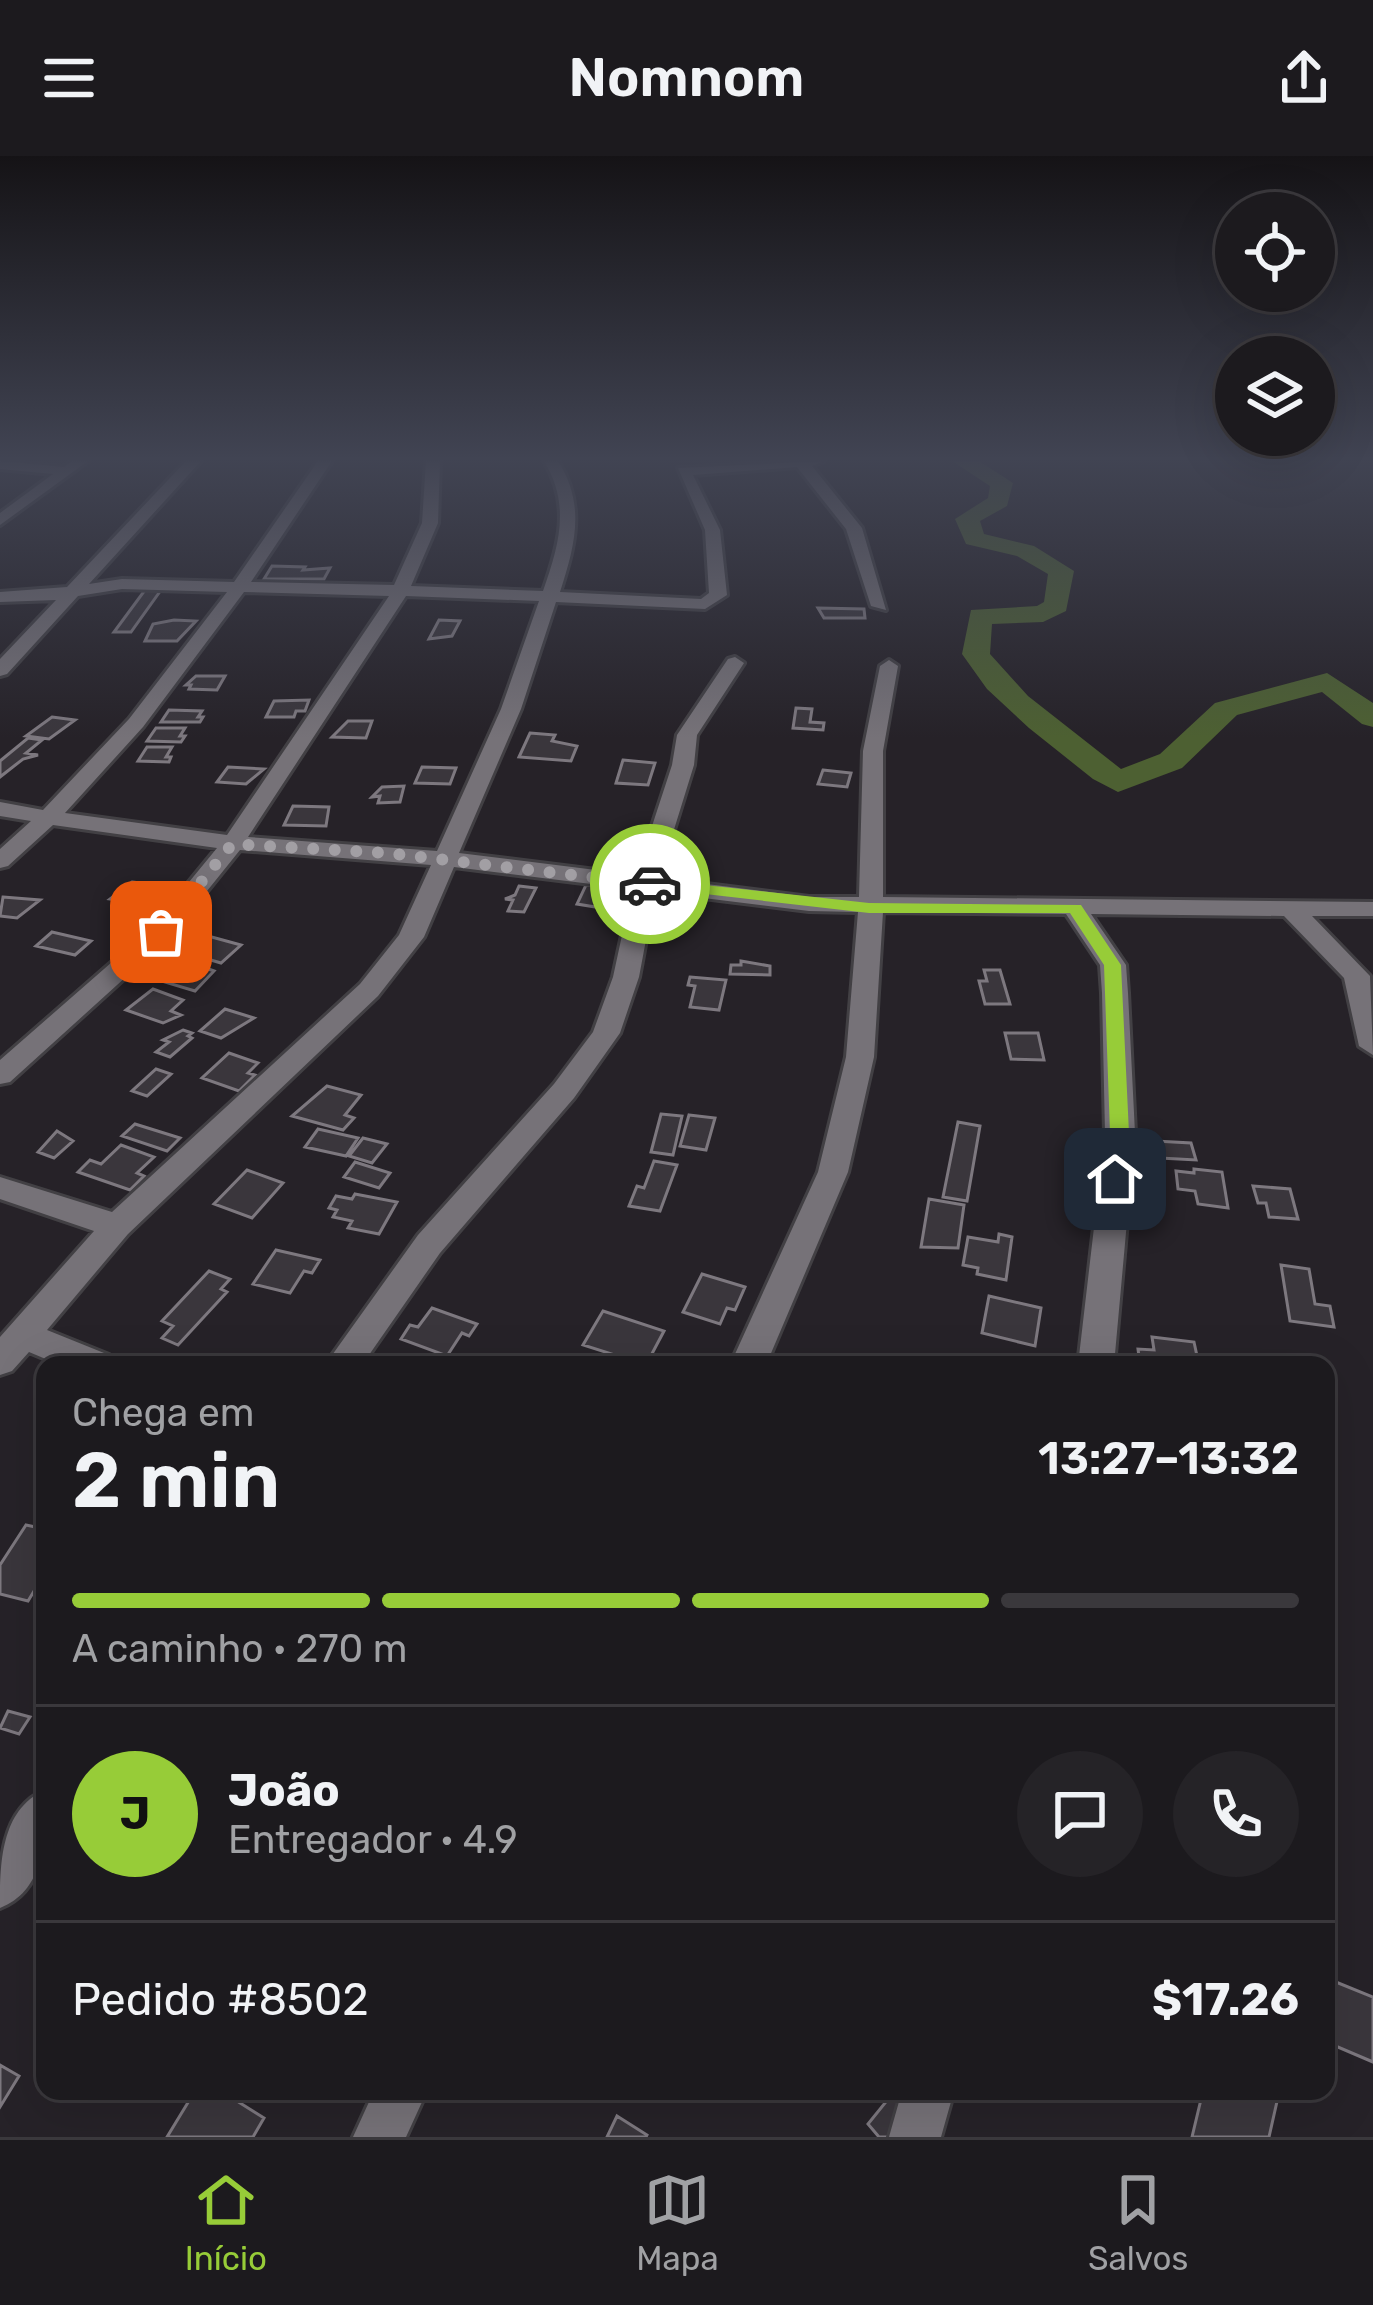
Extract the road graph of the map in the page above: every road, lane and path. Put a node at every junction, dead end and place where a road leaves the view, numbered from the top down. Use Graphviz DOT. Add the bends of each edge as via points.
graph roads {
  1 [pos="110,553"];
  2 [pos="264,553"];
  3 [pos="417,553"];
  4 [pos="563,553"];
  5 [pos="719,553"];
  6 [pos="862,553"];
  7 [pos="240,589"];
  8 [pos="401,590"];
  9 [pos="76,591"];
  10 [pos="0,597"];
  11 [pos="547,597"];
  12 [pos="880,606"];
  13 [pos="735,663"];
  14 [pos="889,666"];
  15 [pos="0,670"];
  16 [pos="0,809"];
  17 [pos="51,818"];
  18 [pos="232,844"];
  19 [pos="448,859"];
  20 [pos="0,861"];
  21 [pos="645,883"];
  22 [pos="869,908"];
  23 [pos="1075,908"];
  24 [pos="1290,908"];
  25 [pos="1373,909"];
  26 [pos="1373,1046"];
  27 [pos="0,1075"];
  28 [pos="0,1188"];
  29 [pos="117,1226"];
  30 [pos="12,1348"];
  31 [pos="52,1356"];
  32 [pos="349,1356"];
  33 [pos="752,1356"];
  34 [pos="1097,1356"];
  35 [pos="36,1827"];
  36 [pos="0,1885"];
  37 [pos="397,2100"];
  38 [pos="925,2100"];
  39 [pos="379,2137"];
  40 [pos="915,2137"];
  1 -- 9 [label="street"];
  2 -- 7 [label="street"];
  3 -- 8 [label="street"];
  4 -- 11 [label="street"];
  5 -- 11 [label="street" via="713,601"];
  6 -- 12 [label="street"];
  7 -- 8 [label="street"];
  7 -- 9 [label="street" via="122,584"];
  7 -- 17 [label="street"];
  8 -- 11 [label="street"];
  8 -- 18 [label="street"];
  9 -- 10 [label="street"];
  9 -- 15 [label="street"];
  11 -- 19 [label="street"];
  13 -- 21 [label="street" via="687,735"];
  14 -- 22 [label="street" via="874,751"];
  16 -- 17 [label="street"];
  17 -- 18 [label="street"];
  17 -- 20 [label="street"];
  18 -- 19 [label="street"];
  18 -- 27 [label="street" via="161,932"];
  19 -- 21 [label="street"];
  19 -- 29 [label="street" via="400,956"];
  21 -- 22 [label="street"];
  21 -- 32 [label="street" via="606,1033 429,1244"];
  22 -- 23 [label="street"];
  22 -- 33 [label="street" via="860,1057 833,1172"];
  23 -- 24 [label="street"];
  23 -- 34 [label="street" via="1113,965 1115,992 1120,1133"];
  24 -- 25 [label="street"];
  24 -- 26 [label="street" via="1357,976"];
  28 -- 29 [label="street"];
  29 -- 30 [label="street"];
  30 -- 31 [label="street"];
  35 -- 36 [label="street"];
  37 -- 39 [label="street"];
  38 -- 40 [label="street"];
}
